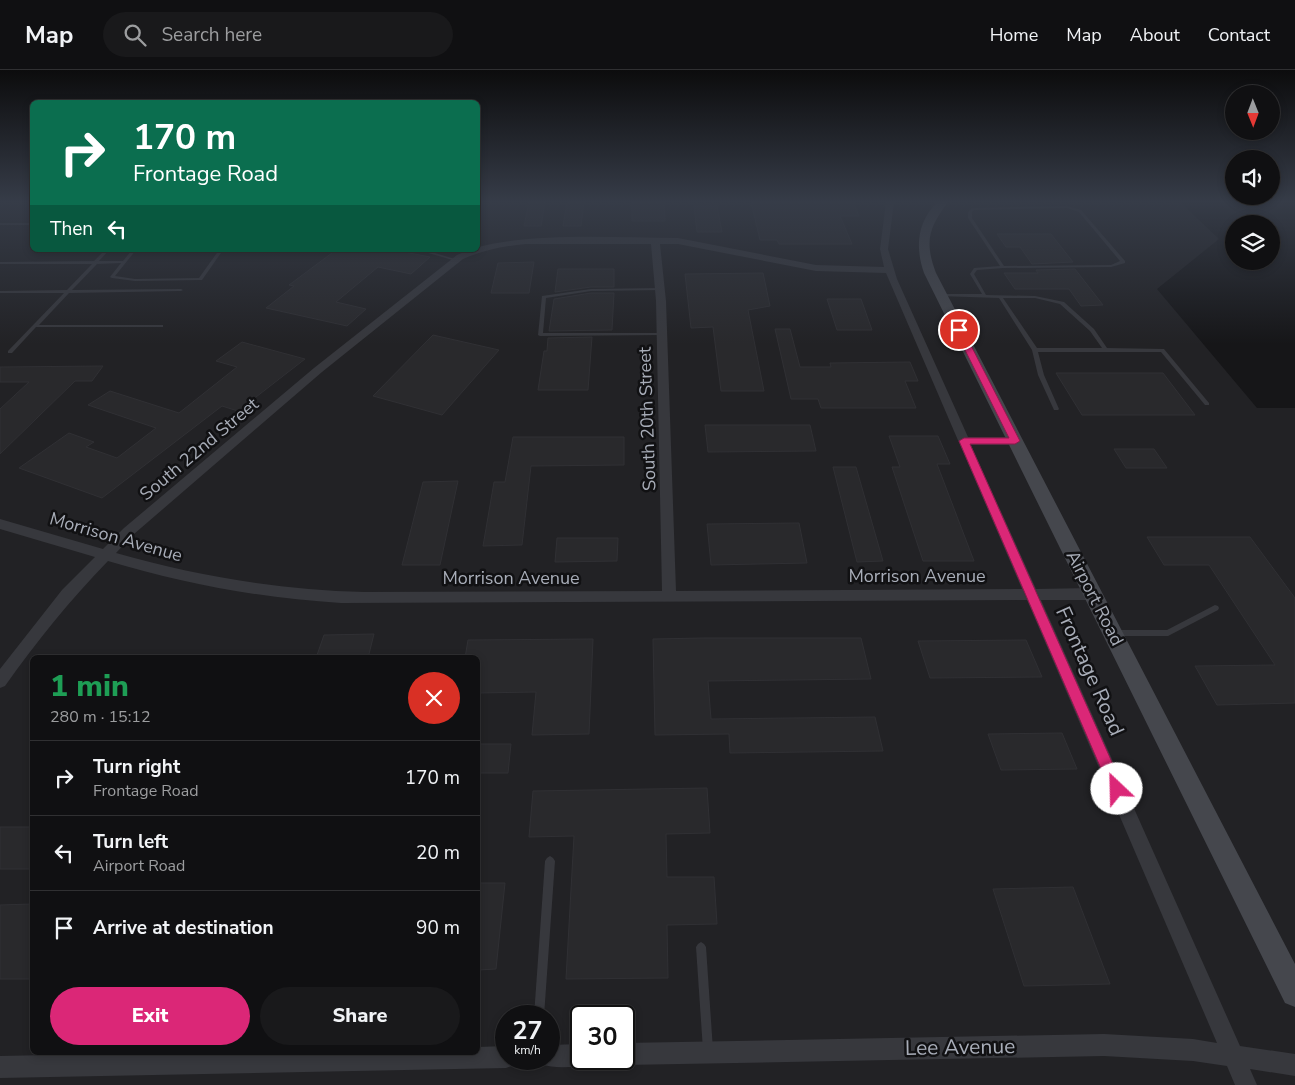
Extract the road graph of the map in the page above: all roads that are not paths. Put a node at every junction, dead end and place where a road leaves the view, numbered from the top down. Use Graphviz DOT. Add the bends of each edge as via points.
graph roads {
  1 [pos="656,249"];
  2 [pos="722,249"];
  3 [pos="885,249"];
  4 [pos="924,249"];
  5 [pos="991,249"];
  6 [pos="1113,249"];
  7 [pos="104,252"];
  8 [pos="132,252"];
  9 [pos="220,252"];
  10 [pos="427,252"];
  11 [pos="473,252"];
  12 [pos="456,260"];
  13 [pos="123,262"];
  14 [pos="0,263"];
  15 [pos="94,263"];
  16 [pos="1003,267"];
  17 [pos="888,270"];
  18 [pos="660,289"];
  19 [pos="181,290"];
  20 [pos="67,291"];
  21 [pos="0,292"];
  22 [pos="941,295"];
  23 [pos="985,296"];
  24 [pos="1000,296"];
  25 [pos="35,326"];
  26 [pos="161,326"];
  27 [pos="662,334"];
  28 [pos="1035,350"];
  29 [pos="1106,350"];
  30 [pos="10,352"];
  31 [pos="1207,404"];
  32 [pos="1056,409"];
  33 [pos="964,441"];
  34 [pos="1015,441"];
  35 [pos="0,524"];
  36 [pos="106,554"];
  37 [pos="1093,594"];
  38 [pos="1032,595"];
  39 [pos="669,596"];
  40 [pos="1215,608"];
  41 [pos="1112,633"];
  42 [pos="0,681"];
  43 [pos="550,862"];
  44 [pos="701,947"];
  45 [pos="1295,993"];
  46 [pos="540,1005"];
  47 [pos="708,1052"];
  48 [pos="635,1054"];
  49 [pos="1233,1055"];
  50 [pos="495,1057"];
  51 [pos="1295,1065"];
  52 [pos="0,1067"];
  53 [pos="1246,1085"];
  1 -- 18 [label="street, South 20th Street"];
  2 -- 17 [label="street, South 22nd Street" via="816,268"];
  3 -- 17 [label="street, Frontage Road"];
  4 -- 22 [label="main road, Airport Road" via="928,268"];
  5 -- 16 [label="lane"];
  6 -- 16 [label="lane" via="1124,262 1111,266"];
  7 -- 15 [label="lane"];
  8 -- 13 [label="lane"];
  9 -- 13 [label="lane" via="200,279 112,277"];
  10 -- 12 [label="lane"];
  11 -- 12 [label="street, South 22nd Street"];
  12 -- 36 [label="street, South 22nd Street" via="318,370"];
  13 -- 15 [label="lane"];
  14 -- 15 [label="lane"];
  15 -- 20 [label="lane"];
  16 -- 23 [label="lane" via="976,269 972,274"];
  17 -- 33 [label="street, Frontage Road"];
  18 -- 27 [label="street, South 20th Street"];
  18 -- 27 [label="lane" via="591,290 544,297 540,335"];
  19 -- 20 [label="lane"];
  20 -- 21 [label="lane"];
  20 -- 25 [label="lane"];
  22 -- 23 [label="lane"];
  22 -- 34 [label="main road, Airport Road"];
  23 -- 24 [label="lane"];
  24 -- 28 [label="lane"];
  24 -- 29 [label="lane" via="1035,297 1062,303 1092,330"];
  25 -- 26 [label="lane"];
  25 -- 30 [label="lane"];
  27 -- 39 [label="street, South 20th Street"];
  28 -- 29 [label="lane"];
  28 -- 32 [label="lane" via="1041,375"];
  29 -- 31 [label="lane" via="1162,350"];
  33 -- 34 [label="street"];
  33 -- 38 [label="street, Frontage Road"];
  34 -- 37 [label="main road, Airport Road"];
  35 -- 36 [label="street, Morrison Avenue"];
  36 -- 39 [label="street, Morrison Avenue" via="208,582 305,596"];
  36 -- 42 [label="street, South 22nd Street" via="49,616"];
  37 -- 38 [label="street, Morrison Avenue"];
  37 -- 41 [label="main road, Airport Road"];
  38 -- 39 [label="street, Morrison Avenue"];
  38 -- 49 [label="street, Frontage Road"];
  40 -- 41 [label="lane" via="1168,633"];
  41 -- 45 [label="main road, Airport Road"];
  43 -- 46 [label="lane"];
  44 -- 47 [label="lane"];
  47 -- 48 [label="street, Lee Avenue"];
  47 -- 49 [label="street, Lee Avenue" via="1104,1045"];
  49 -- 51 [label="street, Lee Avenue"];
  49 -- 53 [label="street, Frontage Road"];
  50 -- 52 [label="street"];
}
